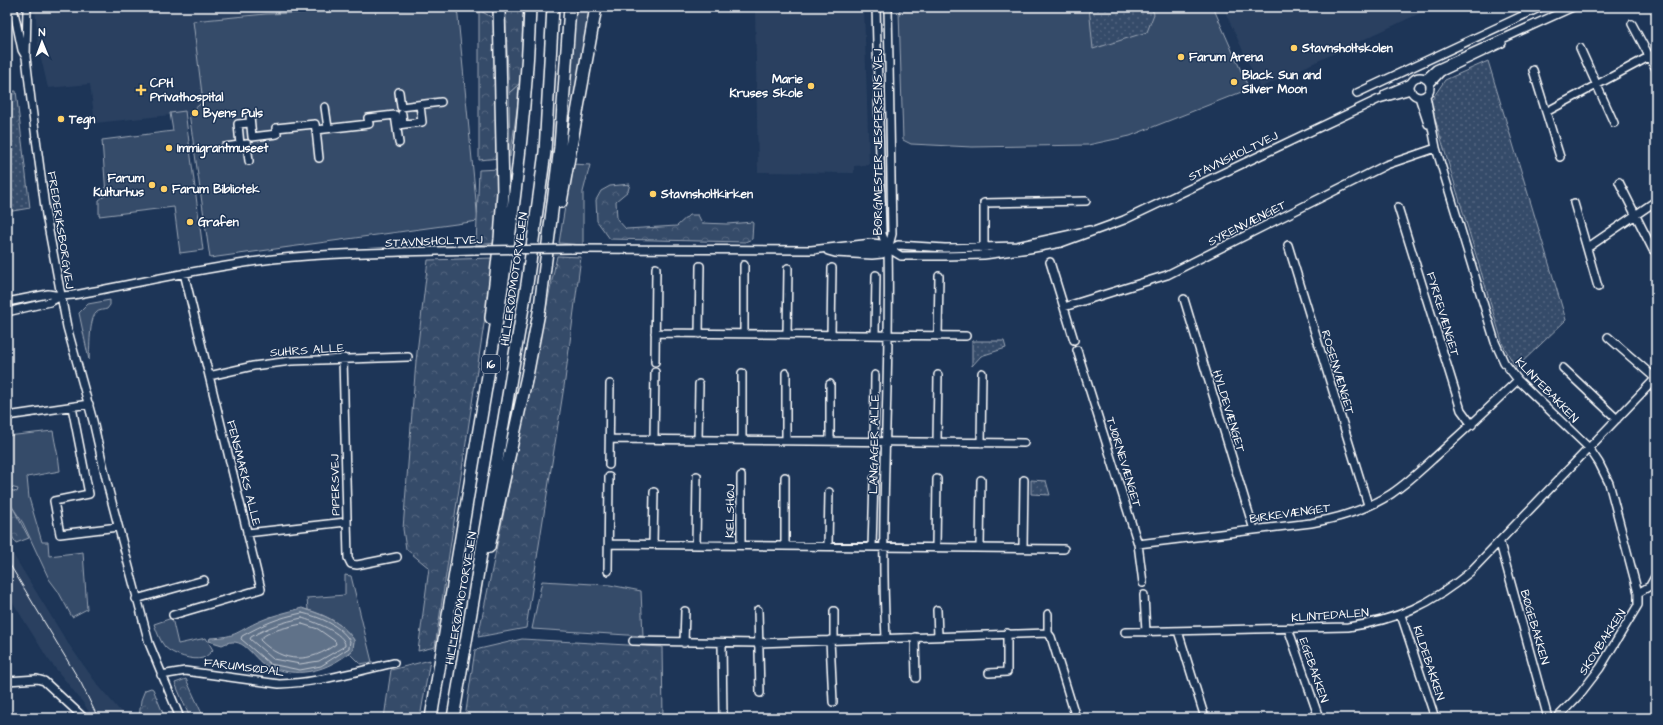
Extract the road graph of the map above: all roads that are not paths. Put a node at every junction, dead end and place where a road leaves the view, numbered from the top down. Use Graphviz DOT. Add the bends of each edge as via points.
graph roads {
  1 [pos="13,7"];
  2 [pos="27,7"];
  3 [pos="499,7"];
  4 [pos="530,7"];
  5 [pos="553,7"];
  6 [pos="570,7"];
  7 [pos="596,7"];
  8 [pos="876,7"];
  9 [pos="888,7"];
  10 [pos="1541,7"];
  11 [pos="1573,7"];
  12 [pos="1632,24"];
  13 [pos="1460,45"];
  14 [pos="1580,48"];
  15 [pos="1656,53"];
  16 [pos="26,57"];
  17 [pos="1466,57"];
  18 [pos="1649,57"];
  19 [pos="1656,69"];
  20 [pos="1533,70"];
  21 [pos="1427,81"];
  22 [pos="1597,85"];
  23 [pos="1411,87"];
  24 [pos="399,92"];
  25 [pos="1357,93"];
  26 [pos="1422,96"];
  27 [pos="441,102"];
  28 [pos="420,105"];
  29 [pos="325,107"];
  30 [pos="400,112"];
  31 [pos="1546,112"];
  32 [pos="1614,123"];
  33 [pos="327,125"];
  34 [pos="400,125"];
  35 [pos="315,127"];
  36 [pos="245,140"];
  37 [pos="399,143"];
  38 [pos="225,147"];
  39 [pos="1436,148"];
  40 [pos="1560,157"];
  41 [pos="319,158"];
  42 [pos="249,161"];
  43 [pos="1619,182"];
  44 [pos="1086,201"];
  45 [pos="1656,201"];
  46 [pos="1574,203"];
  47 [pos="1398,208"];
  48 [pos="1635,216"];
  49 [pos="1288,245"];
  50 [pos="1587,248"];
  51 [pos="888,249"];
  52 [pos="811,250"];
  53 [pos="1652,250"];
  54 [pos="984,251"];
  55 [pos="1050,262"];
  56 [pos="744,265"];
  57 [pos="700,266"];
  58 [pos="656,268"];
  59 [pos="788,268"];
  60 [pos="832,268"];
  61 [pos="184,274"];
  62 [pos="876,275"];
  63 [pos="939,276"];
  64 [pos="1598,287"];
  65 [pos="61,296"];
  66 [pos="1184,299"];
  67 [pos="7,302"];
  68 [pos="540,307"];
  69 [pos="1064,307"];
  70 [pos="7,312"];
  71 [pos="655,333"];
  72 [pos="699,334"];
  73 [pos="744,334"];
  74 [pos="787,334"];
  75 [pos="831,335"];
  76 [pos="875,335"];
  77 [pos="887,335"];
  78 [pos="938,336"];
  79 [pos="966,336"];
  80 [pos="1608,337"];
  81 [pos="1074,340"];
  82 [pos="1077,350"];
  83 [pos="408,356"];
  84 [pos="343,358"];
  85 [pos="655,362"];
  86 [pos="1563,368"];
  87 [pos="655,372"];
  88 [pos="742,373"];
  89 [pos="786,373"];
  90 [pos="982,373"];
  91 [pos="875,374"];
  92 [pos="938,375"];
  93 [pos="209,376"];
  94 [pos="1656,378"];
  95 [pos="1518,380"];
  96 [pos="610,384"];
  97 [pos="699,384"];
  98 [pos="830,384"];
  99 [pos="89,404"];
  100 [pos="72,407"];
  101 [pos="483,411"];
  102 [pos="7,416"];
  103 [pos="1617,419"];
  104 [pos="1472,425"];
  105 [pos="610,438"];
  106 [pos="654,439"];
  107 [pos="698,440"];
  108 [pos="742,440"];
  109 [pos="786,440"];
  110 [pos="830,441"];
  111 [pos="874,442"];
  112 [pos="885,442"];
  113 [pos="937,442"];
  114 [pos="981,443"];
  115 [pos="1024,443"];
  116 [pos="1589,448"];
  117 [pos="609,465"];
  118 [pos="697,476"];
  119 [pos="741,476"];
  120 [pos="609,477"];
  121 [pos="785,477"];
  122 [pos="874,479"];
  123 [pos="937,479"];
  124 [pos="981,480"];
  125 [pos="1024,480"];
  126 [pos="654,492"];
  127 [pos="829,492"];
  128 [pos="1368,505"];
  129 [pos="346,522"];
  130 [pos="118,527"];
  131 [pos="1254,530"];
  132 [pos="247,533"];
  133 [pos="1500,543"];
  134 [pos="609,544"];
  135 [pos="653,544"];
  136 [pos="1138,544"];
  137 [pos="696,545"];
  138 [pos="740,545"];
  139 [pos="785,546"];
  140 [pos="828,546"];
  141 [pos="872,547"];
  142 [pos="884,547"];
  143 [pos="936,547"];
  144 [pos="980,548"];
  145 [pos="1023,548"];
  146 [pos="482,549"];
  147 [pos="1064,549"];
  148 [pos="397,557"];
  149 [pos="608,571"];
  150 [pos="1656,576"];
  151 [pos="204,580"];
  152 [pos="1143,583"];
  153 [pos="1638,593"];
  154 [pos="1144,595"];
  155 [pos="136,599"];
  156 [pos="758,610"];
  157 [pos="834,610"];
  158 [pos="937,610"];
  159 [pos="685,611"];
  160 [pos="1048,614"];
  161 [pos="173,615"];
  162 [pos="1401,615"];
  163 [pos="1288,628"];
  164 [pos="1178,631"];
  165 [pos="1125,632"];
  166 [pos="1146,632"];
  167 [pos="1006,633"];
  168 [pos="1048,633"];
  169 [pos="938,636"];
  170 [pos="914,637"];
  171 [pos="886,638"];
  172 [pos="832,640"];
  173 [pos="633,641"];
  174 [pos="684,643"];
  175 [pos="758,643"];
  176 [pos="722,644"];
  177 [pos="394,662"];
  178 [pos="989,673"];
  179 [pos="161,675"];
  180 [pos="916,678"];
  181 [pos="7,681"];
  182 [pos="760,694"];
  183 [pos="833,702"];
  184 [pos="81,717"];
  185 [pos="180,718"];
  186 [pos="431,718"];
  187 [pos="454,718"];
  188 [pos="723,718"];
  189 [pos="1076,718"];
  190 [pos="1205,718"];
  191 [pos="1319,718"];
  192 [pos="1435,718"];
  193 [pos="1548,718"];
  194 [pos="1557,718"];
  1 -- 16 [label="street, FREDERIKSBORGVEJ" via="22,50"];
  2 -- 16 [label="street, FREDERIKSBORGVEJ"];
  3 -- 101 [label="highway" via="503,192 482,389"];
  4 -- 101 [label="highway, HILLERØDMOTORVEJEN / 16" via="521,151"];
  5 -- 146 [label="highway, HILLERØDMOTORVEJEN / 16" via="542,175 527,284"];
  6 -- 68 [label="highway" via="560,147"];
  7 -- 68 [label="highway"];
  8 -- 51 [label="street, BORGMESTER JESPERSENS VEJ" via="882,234"];
  9 -- 51 [label="street, BORGMESTER JESPERSENS VEJ" via="892,234"];
  10 -- 13 [label="street"];
  11 -- 17 [label="street" via="1502,43"];
  12 -- 18 [label="street"];
  13 -- 17 [label="street"];
  13 -- 25 [label="street"];
  14 -- 22 [label="street"];
  15 -- 18 [label="street"];
  16 -- 65 [label="street, FREDERIKSBORGVEJ" via="46,215"];
  17 -- 21 [label="street"];
  18 -- 19 [label="street"];
  18 -- 22 [label="street"];
  20 -- 31 [label="street"];
  21 -- 23 [label="street" via="1418,78"];
  21 -- 26 [label="street" via="1430,90"];
  22 -- 31 [label="street"];
  22 -- 32 [label="street"];
  23 -- 26 [label="street" via="1414,96"];
  23 -- 54 [label="street, STAVNSHOLTVEJ" via="1392,90 1379,99 1124,220 1096,230"];
  24 -- 30 [label="street"];
  26 -- 39 [label="street, KLINTEBAKKEN"];
  27 -- 28 [label="street"];
  28 -- 30 [label="street"];
  28 -- 34 [label="street" via="422,122"];
  29 -- 33 [label="street"];
  30 -- 33 [label="street" via="368,118 369,124"];
  30 -- 34 [label="street"];
  31 -- 40 [label="street"];
  33 -- 35 [label="street"];
  34 -- 37 [label="street"];
  35 -- 36 [label="street" via="276,128 277,134"];
  35 -- 41 [label="street"];
  36 -- 36 [label="street" via="250,119 238,124"];
  36 -- 38 [label="street"];
  36 -- 42 [label="street"];
  39 -- 69 [label="street, SYRENVÆNGET" via="1386,166 1167,275"];
  39 -- 95 [label="street, KLINTEBAKKEN" via="1495,342 1504,362"];
  43 -- 48 [label="street"];
  44 -- 54 [label="street" via="984,203"];
  45 -- 48 [label="street"];
  46 -- 50 [label="street"];
  47 -- 104 [label="street, FYRREVÆNGET" via="1461,410"];
  48 -- 50 [label="street"];
  48 -- 53 [label="street"];
  49 -- 128 [label="street, ROSENVÆNGET"];
  50 -- 64 [label="street"];
  51 -- 52 [label="street, STAVNSHOLTVEJ" via="872,243"];
  51 -- 52 [label="street, STAVNSHOLTVEJ" via="882,254 872,255"];
  51 -- 54 [label="street, STAVNSHOLTVEJ" via="898,245"];
  51 -- 54 [label="street, STAVNSHOLTVEJ" via="900,256"];
  51 -- 77 [label="street, LANGAGER ALLE"];
  52 -- 61 [label="street, STAVNSHOLTVEJ, bridge" via="571,249 336,254 272,260"];
  55 -- 69 [label="street"];
  56 -- 73 [label="street"];
  57 -- 72 [label="street"];
  58 -- 71 [label="street"];
  59 -- 74 [label="street"];
  60 -- 75 [label="street"];
  61 -- 65 [label="street, STAVNSHOLTVEJ"];
  61 -- 93 [label="street, FENSMARKS ALLE"];
  62 -- 76 [label="street"];
  63 -- 78 [label="street"];
  65 -- 67 [label="street" via="48,294"];
  65 -- 70 [label="street" via="50,302"];
  65 -- 99 [label="street, FREDERIKSBORGVEJ"];
  66 -- 131 [label="street, HYLDEVÆNGET"];
  68 -- 146 [label="highway" via="490,546"];
  69 -- 81 [label="street"];
  71 -- 72 [label="street"];
  71 -- 85 [label="street"];
  72 -- 73 [label="street"];
  73 -- 74 [label="street"];
  74 -- 75 [label="street"];
  75 -- 76 [label="street"];
  76 -- 77 [label="street"];
  77 -- 78 [label="street"];
  77 -- 112 [label="street, LANGAGER ALLE"];
  78 -- 79 [label="street"];
  80 -- 94 [label="street"];
  82 -- 136 [label="street, TJØRNEVÆNGET"];
  83 -- 84 [label="street, SUHRS ALLE"];
  84 -- 93 [label="street, SUHRS ALLE" via="253,366"];
  84 -- 129 [label="street, PIPERSVEJ"];
  86 -- 103 [label="street"];
  87 -- 106 [label="street"];
  88 -- 108 [label="street"];
  89 -- 109 [label="street"];
  90 -- 114 [label="street"];
  91 -- 111 [label="street"];
  92 -- 113 [label="street"];
  93 -- 132 [label="street, FENSMARKS ALLE"];
  94 -- 103 [label="street, KLINTEDALEN"];
  95 -- 104 [label="street, BIRKEVÆNGET"];
  95 -- 116 [label="street, KLINTEBAKKEN"];
  96 -- 105 [label="street"];
  97 -- 107 [label="street"];
  98 -- 110 [label="street"];
  99 -- 100 [label="street"];
  99 -- 130 [label="street, FREDERIKSBORGVEJ"];
  100 -- 102 [label="street"];
  100 -- 130 [label="street" via="89,494 54,501 60,534"];
  101 -- 186 [label="highway, HILLERØDMOTORVEJEN / 16"];
  103 -- 116 [label="street, KLINTEDALEN"];
  104 -- 128 [label="street, BIRKEVÆNGET" via="1390,494"];
  105 -- 106 [label="street"];
  105 -- 117 [label="street"];
  106 -- 107 [label="street"];
  107 -- 108 [label="street"];
  108 -- 109 [label="street"];
  109 -- 110 [label="street"];
  110 -- 111 [label="street"];
  111 -- 112 [label="street"];
  112 -- 113 [label="street"];
  112 -- 142 [label="street, LANGAGER ALLE"];
  113 -- 114 [label="street"];
  114 -- 115 [label="street"];
  116 -- 133 [label="street, KLINTEDALEN"];
  116 -- 153 [label="street, KLINTEBAKKEN" via="1609,483"];
  118 -- 137 [label="street"];
  119 -- 138 [label="street, KIELSHØJ"];
  120 -- 134 [label="street"];
  121 -- 139 [label="street"];
  122 -- 141 [label="street"];
  123 -- 143 [label="street"];
  124 -- 144 [label="street"];
  125 -- 145 [label="street"];
  126 -- 135 [label="street"];
  127 -- 140 [label="street"];
  128 -- 131 [label="street, BIRKEVÆNGET" via="1339,518"];
  129 -- 132 [label="street"];
  129 -- 148 [label="street, PIPERSVEJ" via="348,558 351,564"];
  130 -- 155 [label="street, FREDERIKSBORGVEJ"];
  131 -- 136 [label="street, BIRKEVÆNGET"];
  132 -- 161 [label="street, FENSMARKS ALLE" via="261,589"];
  133 -- 162 [label="street, KLINTEDALEN" via="1450,590"];
  133 -- 193 [label="street, BØGEBAKKEN"];
  134 -- 135 [label="street, KIELSHØJ"];
  134 -- 149 [label="street"];
  135 -- 137 [label="street, KIELSHØJ"];
  136 -- 152 [label="street, TJØRNEVÆNGET"];
  137 -- 138 [label="street, KIELSHØJ"];
  138 -- 139 [label="street, KIELSHØJ"];
  139 -- 140 [label="street, KIELSHØJ"];
  140 -- 141 [label="street, KIELSHØJ"];
  141 -- 142 [label="street, KIELSHØJ"];
  142 -- 143 [label="street, KIELSHØJ"];
  142 -- 171 [label="street, LANGAGER ALLE"];
  143 -- 144 [label="street, KIELSHØJ"];
  144 -- 145 [label="street, KIELSHØJ"];
  145 -- 147 [label="street, KIELSHØJ"];
  146 -- 187 [label="highway, HILLERØDMOTORVEJEN / 16"];
  150 -- 153 [label="street" via="1650,586"];
  151 -- 155 [label="street"];
  153 -- 194 [label="street, SKOVBAKKEN" via="1638,605 1600,668"];
  154 -- 166 [label="street"];
  155 -- 179 [label="street, FREDERIKSBORGVEJ"];
  156 -- 175 [label="street"];
  157 -- 172 [label="street"];
  158 -- 169 [label="street"];
  159 -- 174 [label="street"];
  160 -- 168 [label="street"];
  162 -- 163 [label="street, KLINTEDALEN" via="1348,627"];
  162 -- 192 [label="street, KILDEBAKKEN"];
  163 -- 164 [label="street, KLINTEDALEN"];
  163 -- 191 [label="street, EGEBAKKEN"];
  164 -- 166 [label="street, KLINTEDALEN"];
  164 -- 190 [label="street"];
  165 -- 166 [label="street, KLINTEDALEN"];
  167 -- 168 [label="street"];
  167 -- 169 [label="street"];
  167 -- 178 [label="street" via="1007,672"];
  168 -- 189 [label="street"];
  169 -- 170 [label="street"];
  170 -- 171 [label="street"];
  170 -- 180 [label="street"];
  171 -- 172 [label="street"];
  172 -- 175 [label="street"];
  172 -- 183 [label="street"];
  173 -- 174 [label="street"];
  174 -- 176 [label="street"];
  175 -- 176 [label="street"];
  175 -- 182 [label="street"];
  176 -- 188 [label="street"];
  177 -- 179 [label="street, FARUMSØDAL" via="310,682 279,684 185,671"];
  179 -- 185 [label="street, FREDERIKSBORGVEJ"];
  181 -- 184 [label="street" via="44,681"];
}
